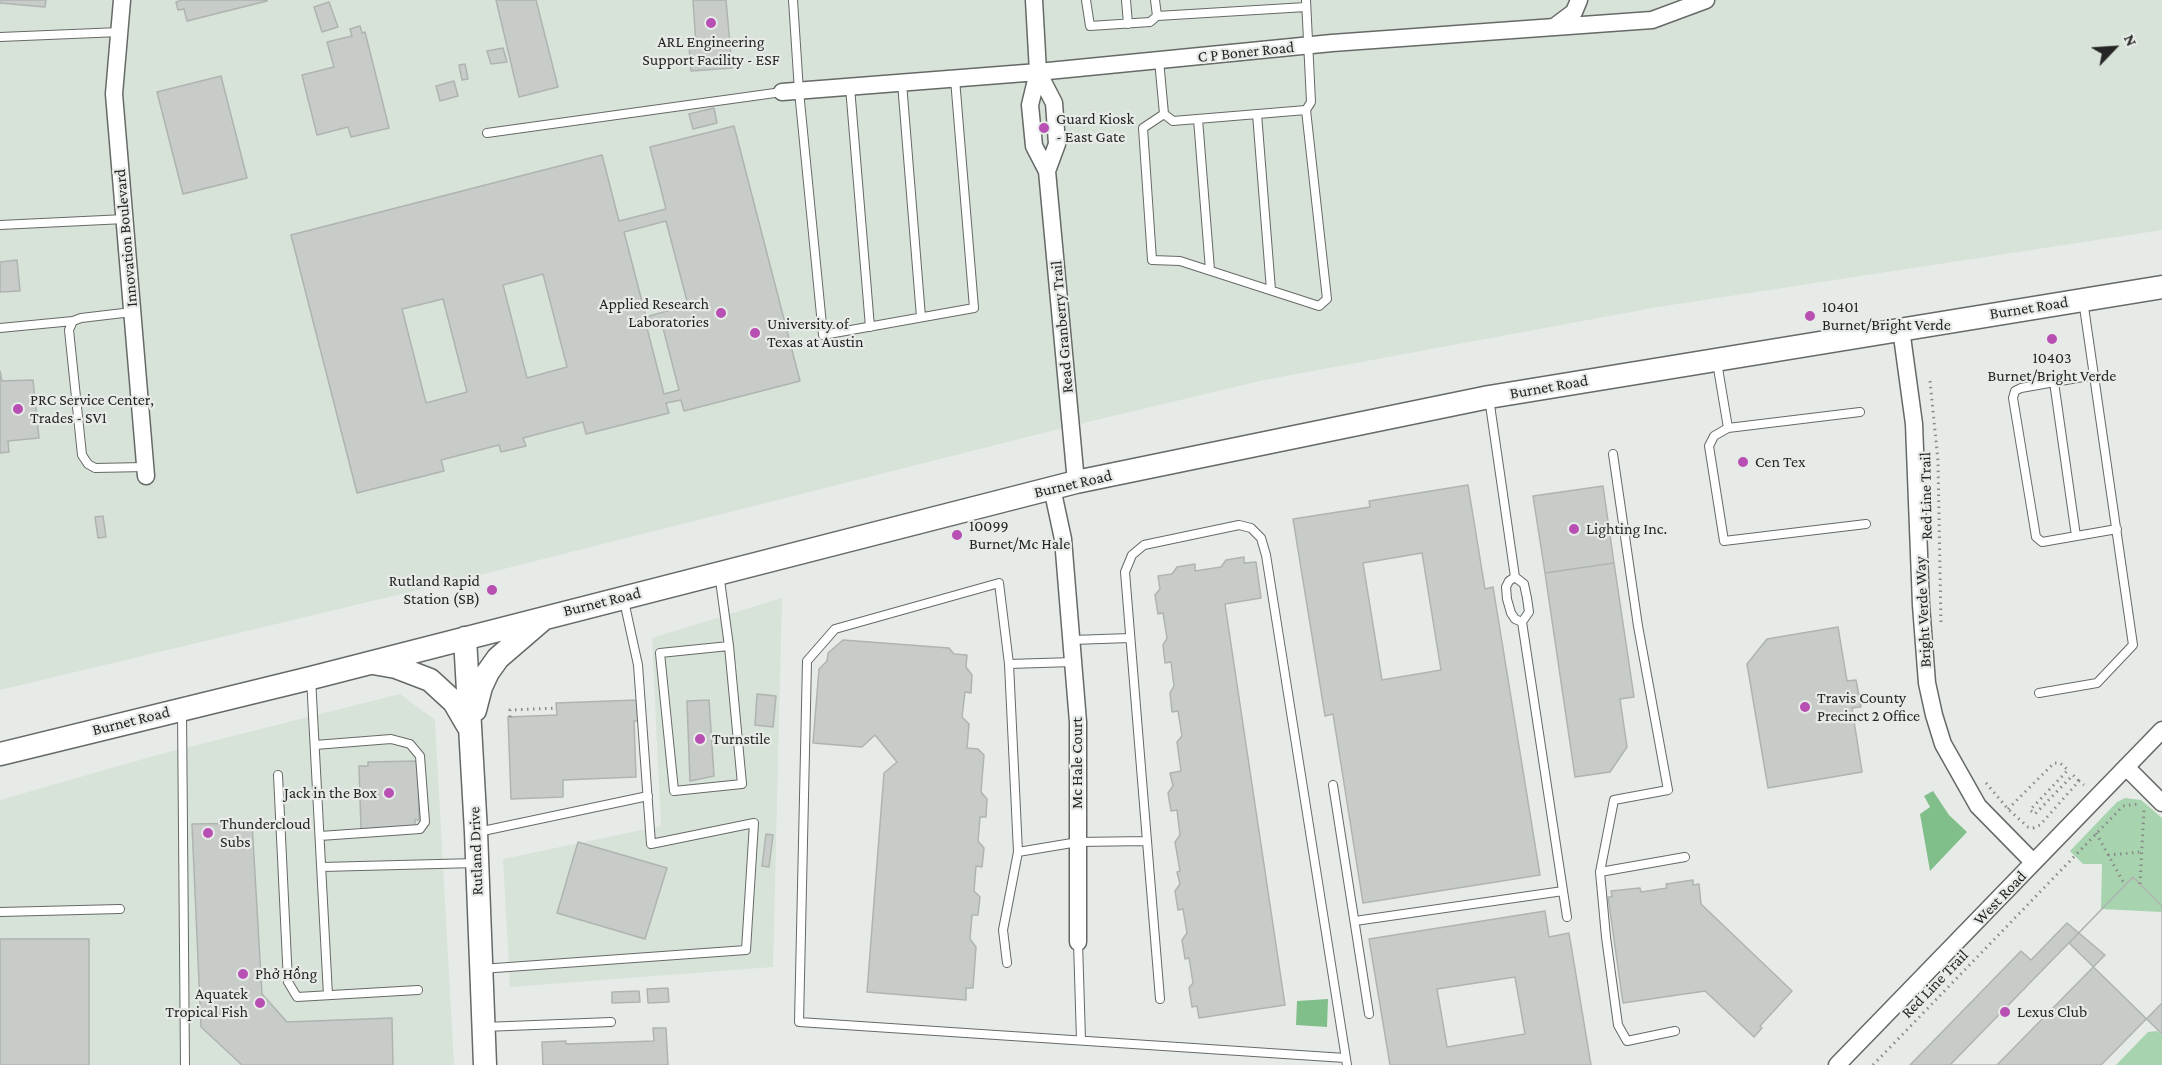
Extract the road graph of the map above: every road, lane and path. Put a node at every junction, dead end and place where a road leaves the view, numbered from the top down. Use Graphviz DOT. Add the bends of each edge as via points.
graph roads {
  1 [pos="122,0"];
  2 [pos="794,0"];
  3 [pos="1034,0"];
  4 [pos="1086,0"];
  5 [pos="1126,0"];
  6 [pos="1155,0"];
  7 [pos="1580,0"];
  8 [pos="1706,0"];
  9 [pos="1306,3"];
  10 [pos="1157,16"];
  11 [pos="1128,24"];
  12 [pos="1553,27"];
  13 [pos="120,32"];
  14 [pos="0,37"];
  15 [pos="1308,46"];
  16 [pos="1159,60"];
  17 [pos="1038,72"];
  18 [pos="955,79"];
  19 [pos="902,83"];
  20 [pos="850,87"];
  21 [pos="791,91"];
  22 [pos="1306,110"];
  23 [pos="1164,114"];
  24 [pos="1257,114"];
  25 [pos="1198,119"];
  26 [pos="487,133"];
  27 [pos="1047,171"];
  28 [pos="125,219"];
  29 [pos="0,225"];
  30 [pos="1210,270"];
  31 [pos="2162,287"];
  32 [pos="1271,290"];
  33 [pos="2083,300"];
  34 [pos="132,312"];
  35 [pos="921,317"];
  36 [pos="73,321"];
  37 [pos="870,327"];
  38 [pos="0,328"];
  39 [pos="1901,329"];
  40 [pos="1717,358"];
  41 [pos="2094,375"];
  42 [pos="1930,381"];
  43 [pos="2054,382"];
  44 [pos="1489,397"];
  45 [pos="1860,412"];
  46 [pos="1728,428"];
  47 [pos="1613,454"];
  48 [pos="145,471"];
  49 [pos="1077,482"];
  50 [pos="1052,488"];
  51 [pos="1866,524"];
  52 [pos="2117,529"];
  53 [pos="2076,536"];
  54 [pos="719,573"];
  55 [pos="1515,577"];
  56 [pos="623,597"];
  57 [pos="545,617"];
  58 [pos="1522,622"];
  59 [pos="1942,632"];
  60 [pos="465,638"];
  61 [pos="1130,638"];
  62 [pos="1071,640"];
  63 [pos="729,646"];
  64 [pos="369,662"];
  65 [pos="1073,662"];
  66 [pos="1009,664"];
  67 [pos="310,678"];
  68 [pos="2039,693"];
  69 [pos="182,708"];
  70 [pos="556,708"];
  71 [pos="510,717"];
  72 [pos="2162,730"];
  73 [pos="471,732"];
  74 [pos="315,745"];
  75 [pos="0,754"];
  76 [pos="2126,767"];
  77 [pos="278,775"];
  78 [pos="1982,777"];
  79 [pos="2079,781"];
  80 [pos="1333,785"];
  81 [pos="2084,785"];
  82 [pos="648,796"];
  83 [pos="2162,803"];
  84 [pos="2008,808"];
  85 [pos="476,832"];
  86 [pos="2096,833"];
  87 [pos="320,836"];
  88 [pos="1147,841"];
  89 [pos="1078,842"];
  90 [pos="1018,852"];
  91 [pos="2141,852"];
  92 [pos="2108,855"];
  93 [pos="1685,857"];
  94 [pos="477,862"];
  95 [pos="2033,862"];
  96 [pos="322,867"];
  97 [pos="1600,872"];
  98 [pos="2140,884"];
  99 [pos="2125,885"];
  100 [pos="1563,891"];
  101 [pos="120,909"];
  102 [pos="0,912"];
  103 [pos="1567,917"];
  104 [pos="1355,921"];
  105 [pos="1078,942"];
  106 [pos="1007,963"];
  107 [pos="481,969"];
  108 [pos="418,990"];
  109 [pos="328,995"];
  110 [pos="1160,999"];
  111 [pos="1369,1014"];
  112 [pos="611,1022"];
  113 [pos="483,1027"];
  114 [pos="1675,1031"];
  115 [pos="1081,1040"];
  116 [pos="1346,1062"];
  117 [pos="185,1065"];
  118 [pos="485,1065"];
  119 [pos="1837,1065"];
  120 [pos="1873,1065"];
  1 -- 13 [label="street, Innovation Boulevard"];
  2 -- 21 [label="lane"];
  3 -- 17 [label="street, Read Granberry Trail"];
  4 -- 11 [label="lane" via="1090,26"];
  5 -- 11 [label="lane"];
  6 -- 10 [label="lane"];
  7 -- 12 [label="street" via="1574,12"];
  8 -- 12 [label="street, C P Boner Road" via="1652,20"];
  9 -- 10 [label="lane"];
  9 -- 15 [label="lane"];
  10 -- 11 [label="lane" via="1150,22"];
  12 -- 15 [label="street, C P Boner Road"];
  13 -- 14 [label="lane"];
  13 -- 28 [label="street, Innovation Boulevard" via="114,94"];
  15 -- 16 [label="street, C P Boner Road"];
  15 -- 22 [label="lane" via="1311,102"];
  16 -- 17 [label="street, C P Boner Road"];
  16 -- 23 [label="lane"];
  17 -- 18 [label="street, C P Boner Road"];
  17 -- 27 [label="street, Read Granberry Trail" via="1030,105 1034,146"];
  17 -- 27 [label="street, Read Granberry Trail" via="1054,103 1057,144"];
  18 -- 19 [label="street, C P Boner Road"];
  18 -- 35 [label="lane" via="974,308"];
  19 -- 20 [label="street, C P Boner Road"];
  19 -- 35 [label="lane"];
  20 -- 21 [label="street, C P Boner Road"];
  20 -- 37 [label="lane"];
  21 -- 26 [label="lane"];
  21 -- 37 [label="lane" via="823,335"];
  22 -- 24 [label="lane"];
  22 -- 32 [label="lane" via="1327,299 1319,306"];
  23 -- 25 [label="lane" via="1173,121"];
  23 -- 30 [label="lane" via="1143,128 1152,260 1180,261"];
  24 -- 25 [label="lane"];
  24 -- 32 [label="lane"];
  25 -- 30 [label="lane"];
  27 -- 49 [label="street, Read Granberry Trail"];
  28 -- 29 [label="lane"];
  28 -- 34 [label="street, Innovation Boulevard"];
  30 -- 32 [label="lane"];
  31 -- 33 [label="main road, Burnet Road"];
  33 -- 39 [label="main road, Burnet Road"];
  33 -- 41 [label="lane"];
  34 -- 36 [label="lane"];
  34 -- 48 [label="street, Innovation Boulevard"];
  35 -- 37 [label="lane"];
  36 -- 38 [label="lane"];
  36 -- 48 [label="lane" via="69,330 82,455 95,468"];
  39 -- 40 [label="main road, Burnet Road"];
  39 -- 95 [label="street, Bright Verde Way" via="1914,424 1921,604 1927,683 1934,715 1943,744 1978,806"];
  40 -- 44 [label="main road, Burnet Road"];
  40 -- 46 [label="lane"];
  41 -- 43 [label="lane"];
  41 -- 52 [label="lane"];
  42 -- 59 [label="path, Red Line Trail" via="1938,461"];
  43 -- 53 [label="lane"];
  43 -- 53 [label="lane" via="2021,388 2013,398 2036,537 2042,542"];
  44 -- 49 [label="main road, Burnet Road"];
  44 -- 55 [label="lane"];
  45 -- 46 [label="lane"];
  46 -- 51 [label="lane" via="1714,436 1709,446 1724,541"];
  47 -- 97 [label="lane" via="1638,626 1668,790 1614,800"];
  49 -- 50 [label="main road, Burnet Road"];
  50 -- 54 [label="main road, Burnet Road"];
  50 -- 62 [label="street, Mc Hale Court" via="1063,539"];
  52 -- 53 [label="lane"];
  52 -- 68 [label="lane" via="2133,645 2097,682"];
  54 -- 56 [label="main road, Burnet Road"];
  54 -- 63 [label="lane"];
  55 -- 58 [label="lane" via="1524,584 1527,598 1529,612"];
  55 -- 58 [label="lane" via="1506,587 1507,599 1510,613"];
  56 -- 57 [label="main road, Burnet Road"];
  56 -- 82 [label="lane" via="638,665"];
  57 -- 60 [label="main road, Burnet Road"];
  57 -- 73 [label="main road" via="498,658 488,672"];
  58 -- 100 [label="lane"];
  60 -- 64 [label="main road, Burnet Road"];
  60 -- 73 [label="main road, Rutland Drive"];
  61 -- 62 [label="lane"];
  61 -- 88 [label="lane"];
  61 -- 116 [label="lane" via="1125,572 1132,555 1144,545 1239,525 1251,528 1261,538"];
  62 -- 65 [label="street, Mc Hale Court"];
  63 -- 63 [label="lane" via="741,784 674,791 660,653"];
  64 -- 67 [label="main road, Burnet Road"];
  64 -- 73 [label="main road" via="430,680 454,702"];
  65 -- 66 [label="lane"];
  65 -- 89 [label="street, Mc Hale Court" via="1078,722"];
  66 -- 90 [label="lane"];
  66 -- 115 [label="lane" via="999,583 835,629 807,662 799,1022"];
  67 -- 69 [label="main road, Burnet Road"];
  67 -- 74 [label="lane"];
  69 -- 75 [label="main road, Burnet Road"];
  69 -- 117 [label="lane"];
  70 -- 71 [label="path" via="510,710"];
  72 -- 76 [label="street, West Road"];
  73 -- 85 [label="main road, Rutland Drive"];
  74 -- 87 [label="lane"];
  74 -- 87 [label="lane" via="391,739 410,744 420,756 425,822 420,830"];
  76 -- 83 [label="street"];
  76 -- 95 [label="street, West Road"];
  77 -- 109 [label="lane" via="288,982 297,997"];
  78 -- 84 [label="path"];
  79 -- 81 [label="path"];
  79 -- 84 [label="path" via="2037,827 2028,827"];
  79 -- 84 [label="path" via="2073,775 2035,814 2030,810 2068,770 2061,763 2054,763"];
  80 -- 104 [label="lane"];
  82 -- 85 [label="lane"];
  82 -- 107 [label="lane" via="651,844 754,823 746,950"];
  85 -- 94 [label="main road, Rutland Drive"];
  86 -- 91 [label="path, Red Line Trail" via="2123,806 2144,804"];
  86 -- 92 [label="path"];
  86 -- 120 [label="path, Red Line Trail"];
  87 -- 96 [label="lane"];
  88 -- 89 [label="lane"];
  88 -- 110 [label="lane"];
  89 -- 90 [label="lane"];
  89 -- 105 [label="street, Mc Hale Court"];
  90 -- 106 [label="lane" via="1003,930"];
  91 -- 92 [label="path"];
  91 -- 98 [label="path"];
  92 -- 99 [label="path"];
  93 -- 97 [label="lane"];
  94 -- 96 [label="lane"];
  94 -- 107 [label="main road, Rutland Drive"];
  95 -- 119 [label="street, West Road"];
  96 -- 109 [label="lane"];
  97 -- 114 [label="lane" via="1618,1025 1627,1041"];
  100 -- 103 [label="lane"];
  100 -- 104 [label="lane"];
  101 -- 102 [label="lane"];
  104 -- 111 [label="lane"];
  105 -- 115 [label="lane, Mc Hale Court"];
  107 -- 113 [label="main road, Rutland Drive"];
  108 -- 109 [label="lane"];
  112 -- 113 [label="lane"];
  113 -- 118 [label="main road, Rutland Drive"];
  115 -- 116 [label="lane"];
}
